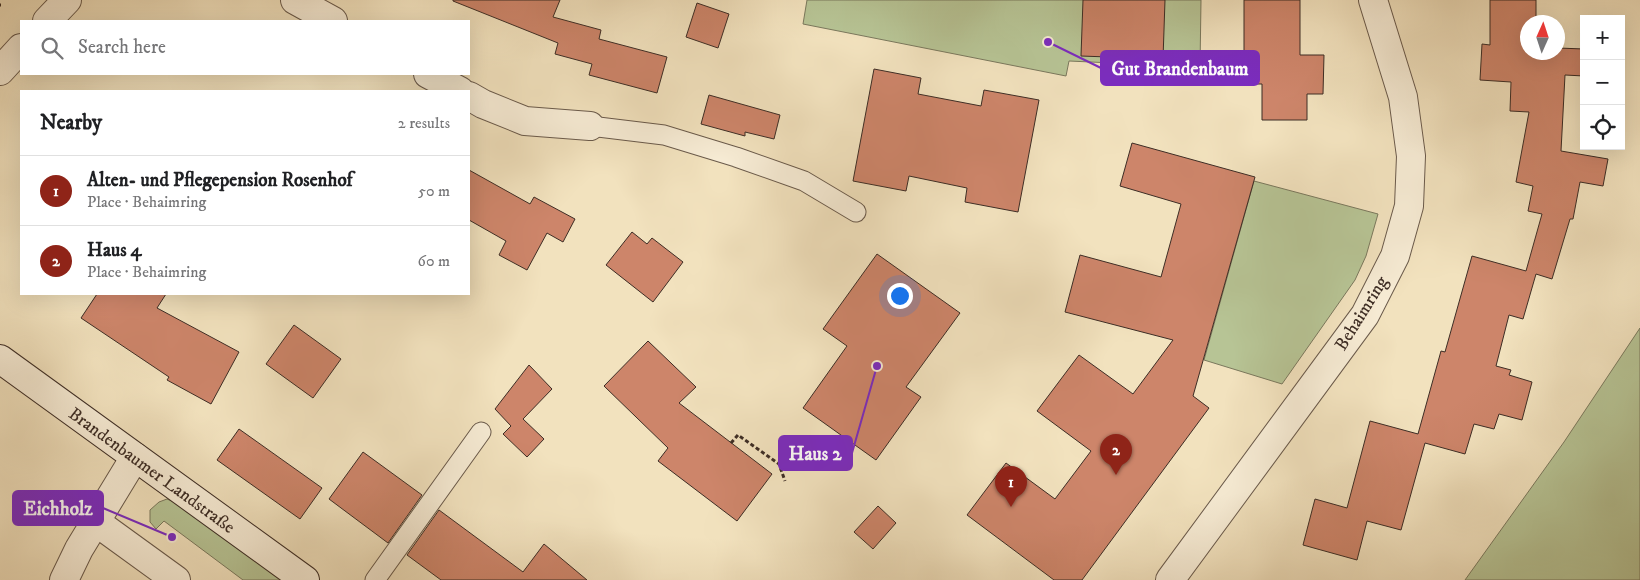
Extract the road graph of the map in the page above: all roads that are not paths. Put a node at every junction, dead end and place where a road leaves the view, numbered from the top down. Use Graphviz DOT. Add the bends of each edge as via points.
graph roads {
  1 [pos="67,0"];
  2 [pos="295,0"];
  3 [pos="1373,0"];
  4 [pos="48,20"];
  5 [pos="331,20"];
  6 [pos="20,49"];
  7 [pos="0,71"];
  8 [pos="430,75"];
  9 [pos="458,90"];
  10 [pos="470,97"];
  11 [pos="590,126"];
  12 [pos="856,212"];
  13 [pos="0,359"];
  14 [pos="481,432"];
  15 [pos="135,457"];
  16 [pos="96,522"];
  17 [pos="64,580"];
  18 [pos="176,580"];
  19 [pos="305,580"];
  20 [pos="375,580"];
  21 [pos="1170,580"];
  1 -- 4 [label="street"];
  2 -- 5 [label="street"];
  3 -- 21 [label="street, Behaimring" via="1403,97 1411,156 1409,206 1395,256 1365,315"];
  6 -- 7 [label="street"];
  8 -- 9 [label="street"];
  10 -- 11 [label="street" via="525,121"];
  11 -- 12 [label="lane" via="664,135 736,157 804,181"];
  13 -- 15 [label="street, Brandenbaumer Landstraße"];
  14 -- 20 [label="lane"];
  15 -- 16 [label="street"];
  15 -- 19 [label="street, Brandenbaumer Landstraße"];
  16 -- 17 [label="street"];
  16 -- 18 [label="street"];
}
